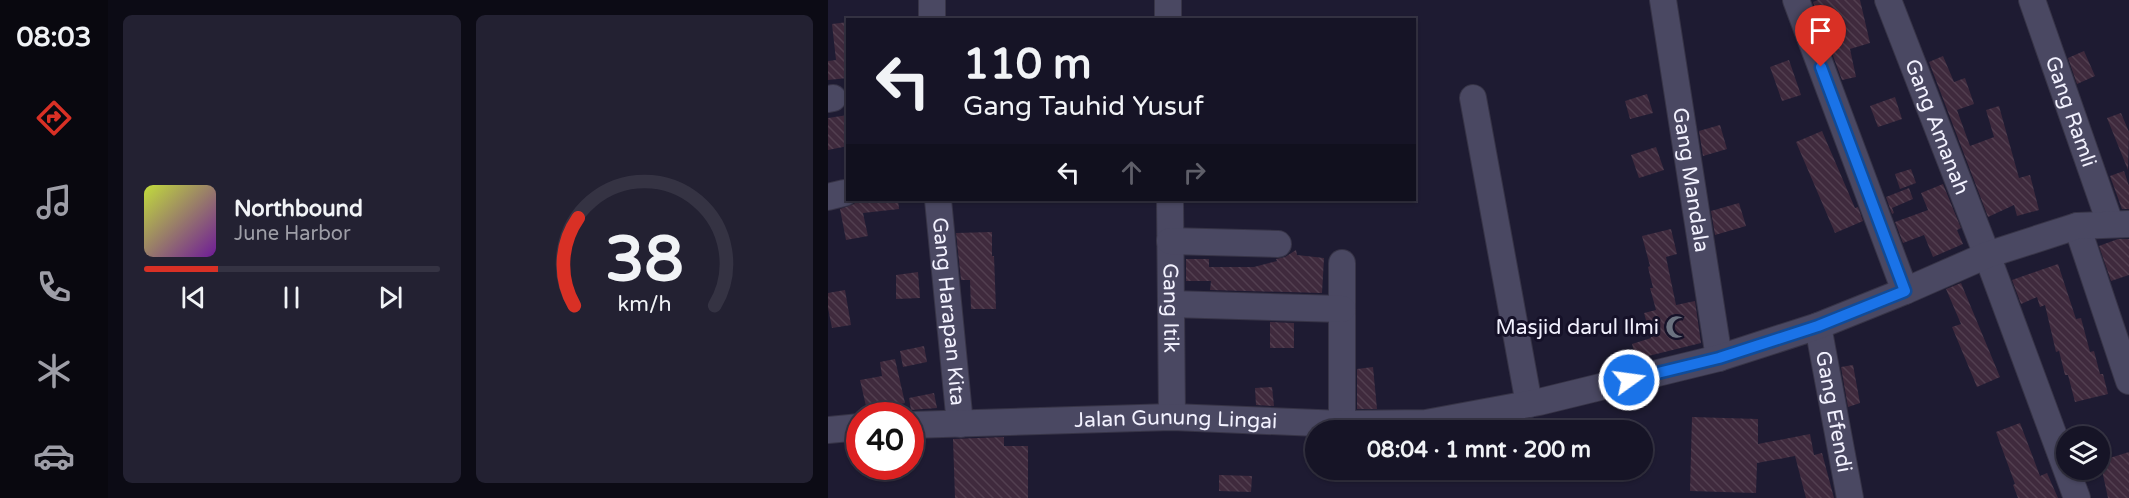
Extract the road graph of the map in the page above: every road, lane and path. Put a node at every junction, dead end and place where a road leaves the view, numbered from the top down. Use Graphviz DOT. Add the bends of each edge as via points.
graph roads {
  1 [pos="932,0"];
  2 [pos="1168,0"];
  3 [pos="1663,0"];
  4 [pos="1796,0"];
  5 [pos="1888,0"];
  6 [pos="2032,0"];
  7 [pos="932,18"];
  8 [pos="1168,18"];
  9 [pos="1473,98"];
  10 [pos="938,201"];
  11 [pos="1170,201"];
  12 [pos="2120,223"];
  13 [pos="2077,226"];
  14 [pos="1170,242"];
  15 [pos="1278,244"];
  16 [pos="1987,255"];
  17 [pos="1342,263"];
  18 [pos="1905,291"];
  19 [pos="1171,304"];
  20 [pos="1342,309"];
  21 [pos="1818,326"];
  22 [pos="1719,358"];
  23 [pos="2129,381"];
  24 [pos="1529,404"];
  25 [pos="1172,417"];
  26 [pos="1342,420"];
  27 [pos="1442,420"];
  28 [pos="1305,422"];
  29 [pos="960,424"];
  30 [pos="924,425"];
  31 [pos="846,428"];
  32 [pos="828,430"];
  33 [pos="1850,498"];
  34 [pos="2076,498"];
  1 -- 7 [label="street"];
  2 -- 8 [label="street"];
  3 -- 22 [label="street, Gang Mandala"];
  4 -- 18 [label="street"];
  5 -- 16 [label="street, Gang Amanah"];
  6 -- 12 [label="street, Gang Ramli"];
  9 -- 24 [label="street"];
  10 -- 29 [label="street, Gang Harapan Kita"];
  11 -- 14 [label="street, Gang Itik"];
  12 -- 13 [label="street, Jalan Gunung Lingai"];
  13 -- 16 [label="street, Jalan Gunung Lingai"];
  13 -- 23 [label="street"];
  14 -- 15 [label="street"];
  14 -- 19 [label="street, Gang Itik"];
  16 -- 18 [label="street, Jalan Gunung Lingai"];
  16 -- 34 [label="street, Gang Amanah"];
  17 -- 20 [label="street"];
  18 -- 21 [label="street, Jalan Gunung Lingai"];
  19 -- 20 [label="street"];
  19 -- 25 [label="street, Gang Itik"];
  20 -- 26 [label="street"];
  21 -- 22 [label="street, Jalan Gunung Lingai"];
  21 -- 33 [label="street, Gang Efendi"];
  22 -- 24 [label="street, Jalan Gunung Lingai"];
  24 -- 27 [label="street, Jalan Gunung Lingai"];
  25 -- 28 [label="street, Jalan Gunung Lingai"];
  25 -- 29 [label="street, Jalan Gunung Lingai"];
  29 -- 30 [label="street, Jalan Gunung Lingai"];
  31 -- 32 [label="street"];
}
